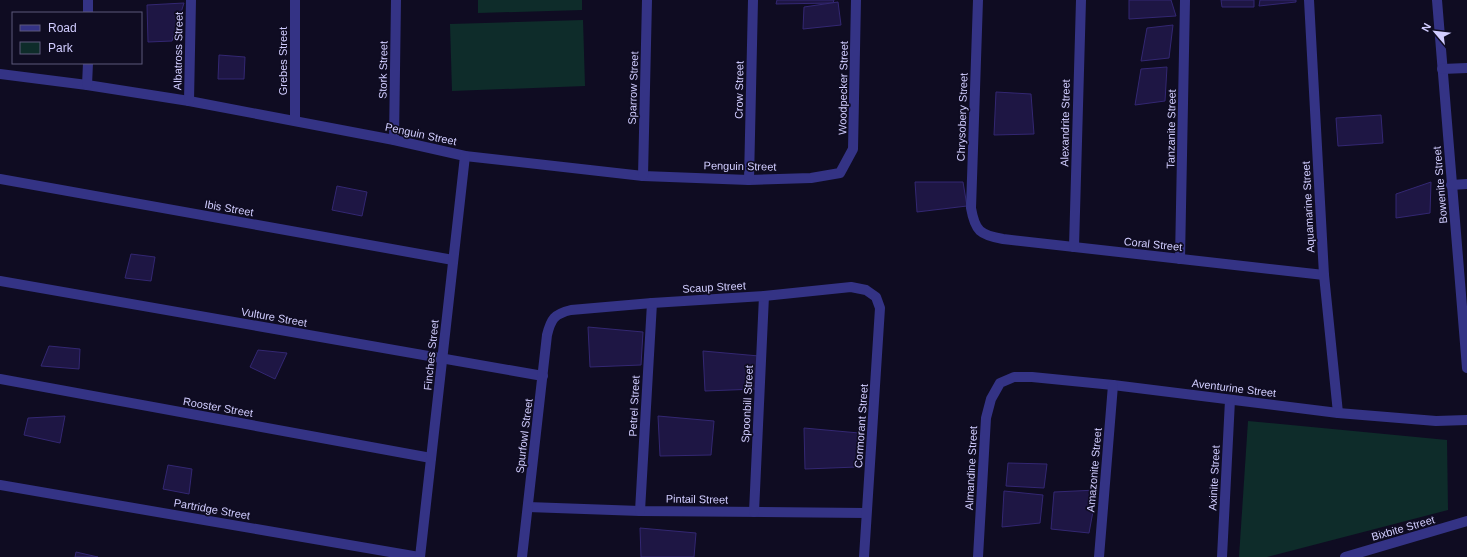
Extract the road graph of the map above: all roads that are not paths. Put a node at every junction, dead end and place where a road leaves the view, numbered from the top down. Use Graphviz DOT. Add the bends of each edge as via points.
graph roads {
  1 [pos="88,0"];
  2 [pos="191,0"];
  3 [pos="295,0"];
  4 [pos="396,0"];
  5 [pos="648,0"];
  6 [pos="753,0"];
  7 [pos="856,0"];
  8 [pos="978,0"];
  9 [pos="1080,0"];
  10 [pos="1185,0"];
  11 [pos="1309,0"];
  12 [pos="1437,0"];
  13 [pos="88,12"];
  14 [pos="88,64"];
  15 [pos="1467,68"];
  16 [pos="1442,69"];
  17 [pos="0,74"];
  18 [pos="87,85"];
  19 [pos="189,102"];
  20 [pos="295,121"];
  21 [pos="394,140"];
  22 [pos="465,156"];
  23 [pos="840,173"];
  24 [pos="643,176"];
  25 [pos="0,179"];
  26 [pos="749,180"];
  27 [pos="1467,184"];
  28 [pos="1451,185"];
  29 [pos="980,232"];
  30 [pos="1074,247"];
  31 [pos="1180,259"];
  32 [pos="453,260"];
  33 [pos="1324,275"];
  34 [pos="0,281"];
  35 [pos="764,296"];
  36 [pos="876,297"];
  37 [pos="1464,298"];
  38 [pos="652,303"];
  39 [pos="553,319"];
  40 [pos="442,359"];
  41 [pos="1467,368"];
  42 [pos="543,376"];
  43 [pos="0,379"];
  44 [pos="1000,382"];
  45 [pos="1113,386"];
  46 [pos="1230,400"];
  47 [pos="1338,413"];
  48 [pos="1467,420"];
  49 [pos="431,458"];
  50 [pos="0,485"];
  51 [pos="528,507"];
  52 [pos="640,511"];
  53 [pos="754,512"];
  54 [pos="866,513"];
  55 [pos="1467,522"];
  56 [pos="419,557"];
  57 [pos="522,557"];
  58 [pos="864,557"];
  59 [pos="978,557"];
  60 [pos="1099,557"];
  61 [pos="1222,557"];
  62 [pos="1345,557"];
  1 -- 13 [label="street"];
  2 -- 19 [label="street, Albatross Street"];
  3 -- 20 [label="street, Grebes Street"];
  4 -- 21 [label="street, Stork Street"];
  5 -- 24 [label="street, Sparrow Street"];
  6 -- 26 [label="street, Crow Street"];
  7 -- 23 [label="street, Woodpecker Street" via="854,149"];
  8 -- 29 [label="street, Chrysobery Street" via="971,208"];
  9 -- 30 [label="street, Alexandrite Street"];
  10 -- 31 [label="street, Tanzanite Street"];
  11 -- 33 [label="street, Aquamarine Street"];
  12 -- 16 [label="street, Bowenite Street"];
  14 -- 18 [label="street"];
  15 -- 16 [label="street"];
  16 -- 28 [label="street, Bowenite Street"];
  17 -- 18 [label="street, Penguin Street"];
  18 -- 19 [label="street, Penguin Street"];
  19 -- 20 [label="street, Penguin Street"];
  20 -- 21 [label="street, Penguin Street"];
  21 -- 22 [label="street, Penguin Street"];
  22 -- 24 [label="street, Penguin Street"];
  22 -- 32 [label="street, Finches Street"];
  23 -- 26 [label="street, Penguin Street" via="811,178"];
  24 -- 26 [label="street, Penguin Street"];
  25 -- 32 [label="street, Ibis Street"];
  27 -- 28 [label="street"];
  28 -- 37 [label="street, Bowenite Street"];
  29 -- 30 [label="street, Coral Street" via="1003,239"];
  30 -- 31 [label="street, Coral Street"];
  31 -- 33 [label="street, Coral Street"];
  32 -- 40 [label="street, Finches Street"];
  33 -- 47 [label="street, Aquamarine Street"];
  34 -- 40 [label="street, Vulture Street"];
  35 -- 36 [label="street, Scaup Street" via="851,287 866,290"];
  35 -- 38 [label="street, Scaup Street"];
  35 -- 53 [label="street, Spoonbill Street"];
  36 -- 54 [label="street, Cormorant Street" via="880,308 880,324"];
  37 -- 41 [label="street, Bowenite Street"];
  38 -- 39 [label="street, Scaup Street" via="571,310 560,312"];
  38 -- 52 [label="street, Petrel Street"];
  39 -- 42 [label="street, Spurfowl Street" via="547,335"];
  40 -- 42 [label="street, Vulture Street"];
  40 -- 49 [label="street, Finches Street"];
  42 -- 51 [label="street, Spurfowl Street"];
  43 -- 49 [label="street, Rooster Street"];
  44 -- 45 [label="street, Aventurine Street" via="1014,377 1032,377"];
  44 -- 59 [label="street, Almandine Street" via="991,399 986,418"];
  45 -- 46 [label="street, Aventurine Street"];
  45 -- 60 [label="street, Amazonite Street"];
  46 -- 47 [label="street, Aventurine Street"];
  46 -- 61 [label="street, Axinite Street"];
  47 -- 48 [label="street, Aventurine Street" via="1436,421"];
  49 -- 56 [label="street, Finches Street"];
  50 -- 56 [label="street, Partridge Street"];
  51 -- 52 [label="street, Pintail Street"];
  51 -- 57 [label="street, Spurfowl Street"];
  52 -- 53 [label="street, Pintail Street"];
  53 -- 54 [label="street, Pintail Street"];
  54 -- 58 [label="street, Cormorant Street"];
  55 -- 62 [label="street, Bixbite Street"];
}
